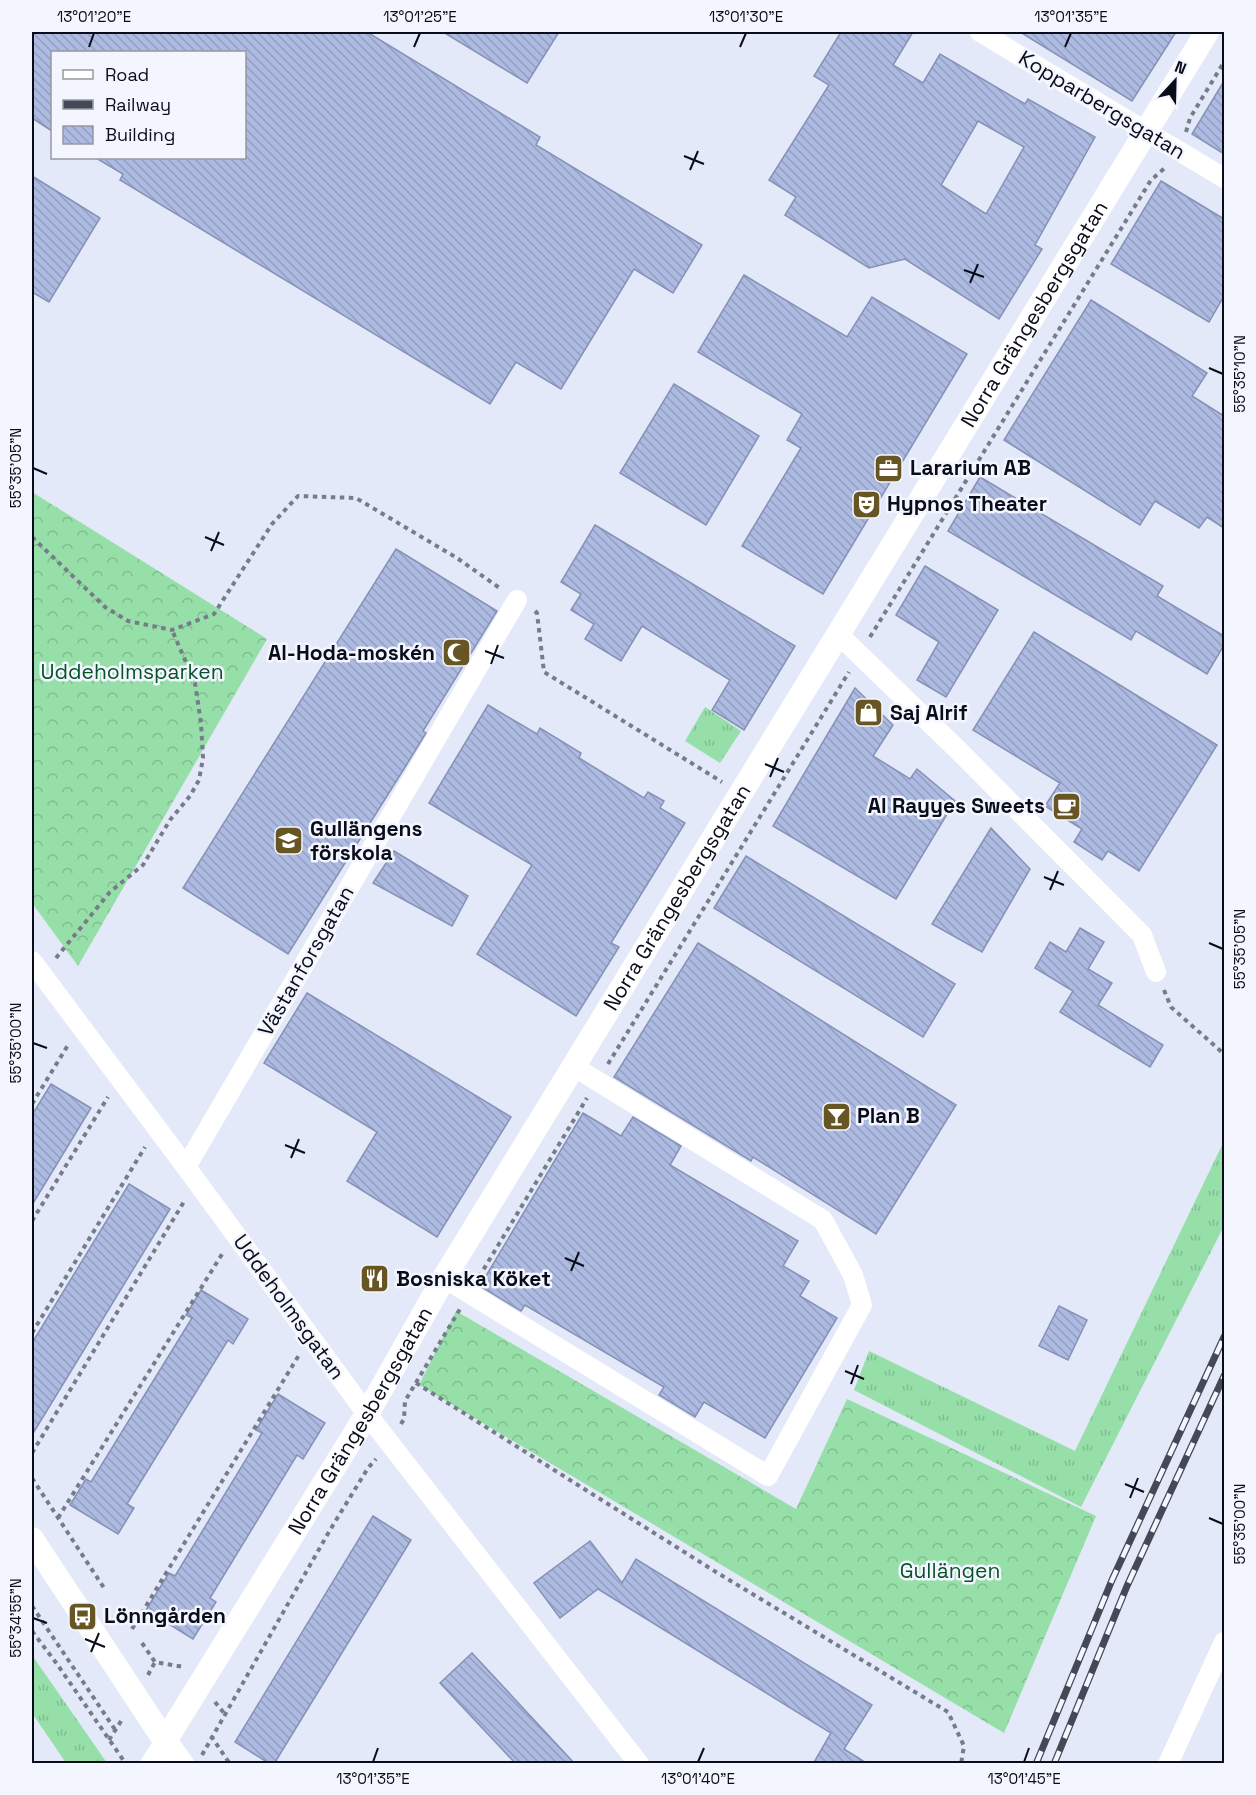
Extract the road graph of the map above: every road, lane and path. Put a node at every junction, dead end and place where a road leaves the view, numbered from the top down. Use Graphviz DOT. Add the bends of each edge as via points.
graph roads {
  1 [pos="981,32"];
  2 [pos="1207,32"];
  3 [pos="1224,62"];
  4 [pos="1147,132"];
  5 [pos="1176,149"];
  6 [pos="1224,178"];
  7 [pos="32,537"];
  8 [pos="514,598"];
  9 [pos="172,630"];
  10 [pos="838,634"];
  11 [pos="859,656"];
  12 [pos="740,793"];
  13 [pos="36,968"];
  14 [pos="1156,972"];
  15 [pos="68,1044"];
  16 [pos="1224,1054"];
  17 [pos="573,1066"];
  18 [pos="598,1080"];
  19 [pos="108,1097"];
  20 [pos="32,1104"];
  21 [pos="146,1147"];
  22 [pos="186,1167"];
  23 [pos="185,1200"];
  24 [pos="32,1221"];
  25 [pos="224,1251"];
  26 [pos="444,1278"];
  27 [pos="469,1294"];
  28 [pos="32,1333"];
  29 [pos="300,1353"];
  30 [pos="416,1383"];
  31 [pos="367,1414"];
  32 [pos="390,1443"];
  33 [pos="32,1453"];
  34 [pos="32,1478"];
  35 [pos="58,1518"];
  36 [pos="32,1539"];
  37 [pos="104,1588"];
  38 [pos="32,1606"];
  39 [pos="132,1629"];
  40 [pos="32,1631"];
  41 [pos="1224,1642"];
  42 [pos="116,1731"];
  43 [pos="211,1736"];
  44 [pos="165,1741"];
  45 [pos="126,1764"];
  46 [pos="150,1764"];
  47 [pos="182,1764"];
  48 [pos="197,1764"];
  49 [pos="230,1764"];
  50 [pos="639,1764"];
  51 [pos="961,1764"];
  52 [pos="1168,1764"];
  1 -- 4 [label="street, Kopparbergsgatan"];
  2 -- 4 [label="street, Norra Grängesbergsgatan"];
  3 -- 5 [label="path"];
  4 -- 5 [label="street, Kopparbergsgatan"];
  4 -- 10 [label="street, Norra Grängesbergsgatan"];
  5 -- 6 [label="street, Kopparbergsgatan"];
  5 -- 11 [label="path" via="1168,164 1151,180"];
  7 -- 9 [label="path" via="105,607 128,621"];
  8 -- 9 [label="path" via="457,558 356,498 298,496 272,524 214,614"];
  8 -- 12 [label="path" via="537,613 544,672"];
  8 -- 22 [label="street, Västanforsgatan"];
  9 -- 13 [label="path" via="195,682 203,758 200,780 143,865 110,892"];
  10 -- 11 [label="street"];
  10 -- 12 [label="street, Norra Grängesbergsgatan"];
  11 -- 14 [label="street" via="975,766 1142,935"];
  11 -- 18 [label="path"];
  12 -- 17 [label="street, Norra Grängesbergsgatan"];
  13 -- 22 [label="street, Uddeholmsgatan"];
  14 -- 16 [label="path" via="1171,1007"];
  15 -- 20 [label="path"];
  17 -- 18 [label="street"];
  17 -- 26 [label="street, Norra Grängesbergsgatan"];
  18 -- 27 [label="path"];
  18 -- 27 [label="street" via="823,1220 853,1275 862,1305 768,1476"];
  19 -- 24 [label="path"];
  21 -- 28 [label="path"];
  22 -- 31 [label="street, Uddeholmsgatan"];
  23 -- 33 [label="path"];
  25 -- 35 [label="path"];
  26 -- 27 [label="street"];
  26 -- 31 [label="street, Norra Grängesbergsgatan"];
  27 -- 30 [label="path"];
  29 -- 39 [label="path"];
  30 -- 32 [label="path" via="405,1401 404,1419"];
  30 -- 51 [label="path" via="948,1712 964,1746"];
  31 -- 32 [label="street, Uddeholmsgatan"];
  31 -- 44 [label="street, Norra Grängesbergsgatan"];
  32 -- 43 [label="path" via="368,1468 330,1530"];
  32 -- 50 [label="street, Uddeholmsgatan"];
  34 -- 35 [label="path"];
  35 -- 37 [label="path"];
  36 -- 44 [label="street"];
  38 -- 42 [label="path"];
  40 -- 45 [label="path"];
  41 -- 52 [label="street"];
  43 -- 48 [label="path"];
  43 -- 49 [label="path"];
  44 -- 46 [label="street, Norra Grängesbergsgatan"];
  44 -- 47 [label="street"];
}
